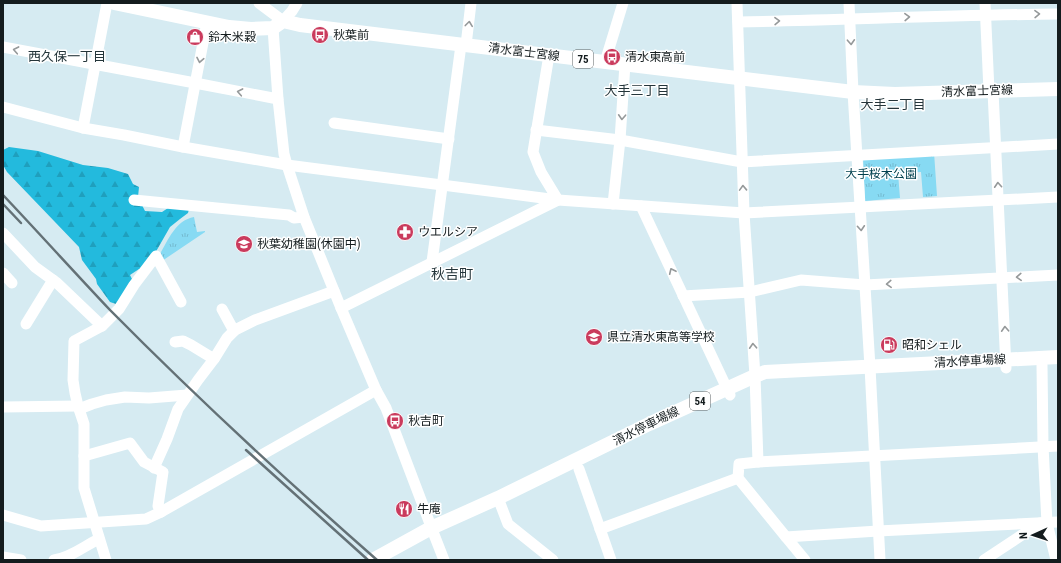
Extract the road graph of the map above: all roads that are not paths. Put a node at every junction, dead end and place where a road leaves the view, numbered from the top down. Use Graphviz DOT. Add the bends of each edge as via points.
graph roads {
  1 [pos="107,3"];
  2 [pos="114,3"];
  3 [pos="259,3"];
  4 [pos="297,3"];
  5 [pos="471,3"];
  6 [pos="623,3"];
  7 [pos="737,3"];
  8 [pos="849,3"];
  9 [pos="985,3"];
  10 [pos="986,14"];
  11 [pos="1058,14"];
  12 [pos="850,20"];
  13 [pos="207,22"];
  14 [pos="738,22"];
  15 [pos="278,24"];
  16 [pos="463,45"];
  17 [pos="3,47"];
  18 [pos="550,55"];
  19 [pos="605,62"];
  20 [pos="624,64"];
  21 [pos="96,65"];
  22 [pos="739,79"];
  23 [pos="195,83"];
  24 [pos="1058,89"];
  25 [pos="991,91"];
  26 [pos="853,92"];
  27 [pos="278,99"];
  28 [pos="3,107"];
  29 [pos="334,123"];
  30 [pos="83,128"];
  31 [pos="536,130"];
  32 [pos="448,139"];
  33 [pos="620,140"];
  34 [pos="1058,144"];
  35 [pos="183,147"];
  36 [pos="995,147"];
  37 [pos="857,155"];
  38 [pos="742,162"];
  39 [pos="287,165"];
  40 [pos="442,185"];
  41 [pos="1058,198"];
  42 [pos="134,200"];
  43 [pos="558,200"];
  44 [pos="999,200"];
  45 [pos="613,204"];
  46 [pos="641,206"];
  47 [pos="860,208"];
  48 [pos="744,213"];
  49 [pos="304,217"];
  50 [pos="3,233"];
  51 [pos="432,262"];
  52 [pos="3,273"];
  53 [pos="1058,275"];
  54 [pos="1003,278"];
  55 [pos="53,280"];
  56 [pos="12,283"];
  57 [pos="865,285"];
  58 [pos="334,291"];
  59 [pos="750,292"];
  60 [pos="683,296"];
  61 [pos="180,302"];
  62 [pos="342,308"];
  63 [pos="222,309"];
  64 [pos="26,324"];
  65 [pos="102,326"];
  66 [pos="234,331"];
  67 [pos="175,342"];
  68 [pos="1058,357"];
  69 [pos="214,359"];
  70 [pos="1007,364"];
  71 [pos="1058,364"];
  72 [pos="1042,365"];
  73 [pos="870,371"];
  74 [pos="755,380"];
  75 [pos="376,390"];
  76 [pos="728,392"];
  77 [pos="187,395"];
  78 [pos="3,407"];
  79 [pos="78,407"];
  80 [pos="1043,446"];
  81 [pos="1058,446"];
  82 [pos="84,456"];
  83 [pos="874,456"];
  84 [pos="758,462"];
  85 [pos="154,468"];
  86 [pos="579,469"];
  87 [pos="738,478"];
  88 [pos="499,503"];
  89 [pos="160,512"];
  90 [pos="3,515"];
  91 [pos="94,523"];
  92 [pos="1049,523"];
  93 [pos="600,529"];
  94 [pos="878,531"];
  95 [pos="433,533"];
  96 [pos="786,537"];
  97 [pos="99,539"];
  98 [pos="3,557"];
  99 [pos="21,560"];
  100 [pos="54,560"];
  101 [pos="106,560"];
  102 [pos="373,560"];
  103 [pos="390,560"];
  104 [pos="444,560"];
  105 [pos="553,560"];
  106 [pos="610,560"];
  107 [pos="805,560"];
  108 [pos="880,560"];
  109 [pos="984,560"];
  110 [pos="1056,560"];
  1 -- 21 [label="street"];
  2 -- 13 [label="main road, 清水富士宮線 / 75"];
  3 -- 15 [label="street"];
  4 -- 15 [label="street"];
  16 -- 5 [label="street, one-way"];
  6 -- 19 [label="street"];
  7 -- 14 [label="street"];
  8 -- 12 [label="street"];
  9 -- 10 [label="street"];
  10 -- 11 [label="street, one-way"];
  12 -- 10 [label="street, one-way"];
  10 -- 25 [label="street"];
  14 -- 12 [label="street, one-way"];
  12 -- 26 [label="street, one-way"];
  13 -- 15 [label="main road, 清水富士宮線 / 75" via="251,29"];
  13 -- 23 [label="street, one-way"];
  14 -- 22 [label="street"];
  15 -- 16 [label="main road, 清水富士宮線 / 75"];
  15 -- 27 [label="street"];
  16 -- 18 [label="main road, 清水富士宮線 / 75"];
  16 -- 32 [label="street"];
  21 -- 17 [label="street, one-way"];
  18 -- 19 [label="main road, 清水富士宮線 / 75"];
  18 -- 31 [label="street"];
  19 -- 20 [label="main road, 清水富士宮線 / 75"];
  20 -- 22 [label="main road, 清水富士宮線 / 75"];
  20 -- 33 [label="street, one-way"];
  21 -- 23 [label="street"];
  21 -- 30 [label="street"];
  22 -- 26 [label="main road, 清水富士宮線 / 75"];
  22 -- 38 [label="street"];
  27 -- 23 [label="street, one-way"];
  23 -- 35 [label="street"];
  24 -- 25 [label="main road, 清水富士宮線 / 75"];
  25 -- 26 [label="main road, 清水富士宮線 / 75" via="896,94"];
  25 -- 36 [label="street"];
  26 -- 37 [label="street"];
  27 -- 39 [label="street"];
  28 -- 30 [label="street"];
  29 -- 32 [label="street"];
  30 -- 35 [label="street"];
  31 -- 33 [label="street"];
  31 -- 43 [label="street" via="533,152 541,172"];
  32 -- 40 [label="street"];
  33 -- 38 [label="street"];
  33 -- 45 [label="street"];
  34 -- 36 [label="street"];
  35 -- 39 [label="street"];
  36 -- 37 [label="street"];
  44 -- 36 [label="street, one-way"];
  37 -- 38 [label="street"];
  37 -- 47 [label="street"];
  48 -- 38 [label="street, one-way"];
  39 -- 40 [label="street"];
  39 -- 49 [label="street"];
  40 -- 43 [label="street"];
  40 -- 51 [label="street"];
  41 -- 44 [label="street"];
  42 -- 49 [label="street"];
  43 -- 45 [label="street"];
  43 -- 51 [label="street"];
  44 -- 47 [label="street"];
  44 -- 54 [label="street"];
  45 -- 46 [label="street"];
  46 -- 48 [label="street"];
  60 -- 46 [label="street, one-way"];
  47 -- 48 [label="street"];
  47 -- 57 [label="street, one-way"];
  48 -- 59 [label="street"];
  49 -- 58 [label="street"];
  50 -- 55 [label="street" via="35,267"];
  51 -- 62 [label="street"];
  52 -- 56 [label="street"];
  53 -- 54 [label="street, one-way"];
  54 -- 57 [label="street, one-way"];
  70 -- 54 [label="street, one-way"];
  55 -- 64 [label="street"];
  55 -- 65 [label="street"];
  57 -- 59 [label="street" via="801,280"];
  57 -- 73 [label="street"];
  58 -- 62 [label="street"];
  58 -- 66 [label="street" via="255,320"];
  59 -- 60 [label="street"];
  74 -- 59 [label="street, one-way"];
  60 -- 76 [label="street"];
  61 -- 65 [label="street" via="156,256 119,309"];
  62 -- 75 [label="street"];
  63 -- 66 [label="street"];
  65 -- 79 [label="street" via="74,342 73,380"];
  66 -- 69 [label="street"];
  67 -- 69 [label="street" via="183,341"];
  68 -- 70 [label="main road, 清水停車場線 / 54"];
  69 -- 77 [label="street"];
  70 -- 72 [label="main road, 清水停車場線 / 54"];
  70 -- 73 [label="main road, 清水停車場線 / 54"];
  71 -- 72 [label="main road, 清水停車場線 / 54"];
  72 -- 80 [label="street"];
  73 -- 74 [label="main road, 清水停車場線 / 54"];
  73 -- 83 [label="street"];
  74 -- 76 [label="main road, 清水停車場線 / 54"];
  74 -- 84 [label="street"];
  75 -- 89 [label="street"];
  75 -- 95 [label="street" via="388,413"];
  76 -- 86 [label="main road, 清水停車場線 / 54"];
  76 -- 88 [label="main road, 清水停車場線 / 54" via="649,424"];
  77 -- 79 [label="street" via="125,397"];
  77 -- 85 [label="street" via="178,409"];
  78 -- 79 [label="street"];
  79 -- 82 [label="street" via="84,424"];
  80 -- 81 [label="street"];
  80 -- 83 [label="street"];
  80 -- 92 [label="street"];
  82 -- 85 [label="street" via="130,444 144,462"];
  82 -- 91 [label="street" via="84,488"];
  83 -- 84 [label="street"];
  83 -- 94 [label="street"];
  84 -- 87 [label="street" via="739,464"];
  85 -- 89 [label="street" via="163,472 158,506"];
  86 -- 88 [label="main road, 清水停車場線 / 54"];
  86 -- 93 [label="street"];
  87 -- 93 [label="street"];
  87 -- 96 [label="street"];
  88 -- 95 [label="main road, 清水停車場線 / 54"];
  88 -- 105 [label="street" via="508,524"];
  89 -- 91 [label="street" via="146,519"];
  90 -- 91 [label="street" via="41,526"];
  91 -- 97 [label="street"];
  92 -- 94 [label="street"];
  92 -- 109 [label="street"];
  92 -- 110 [label="street"];
  93 -- 106 [label="street"];
  94 -- 96 [label="street"];
  94 -- 108 [label="street"];
  95 -- 102 [label="main road, 清水停車場線 / 54"];
  95 -- 103 [label="main road, 清水停車場線 / 54"];
  95 -- 104 [label="street"];
  96 -- 107 [label="street"];
  97 -- 100 [label="street" via="73,554"];
  97 -- 101 [label="street"];
  98 -- 99 [label="street"];
}
